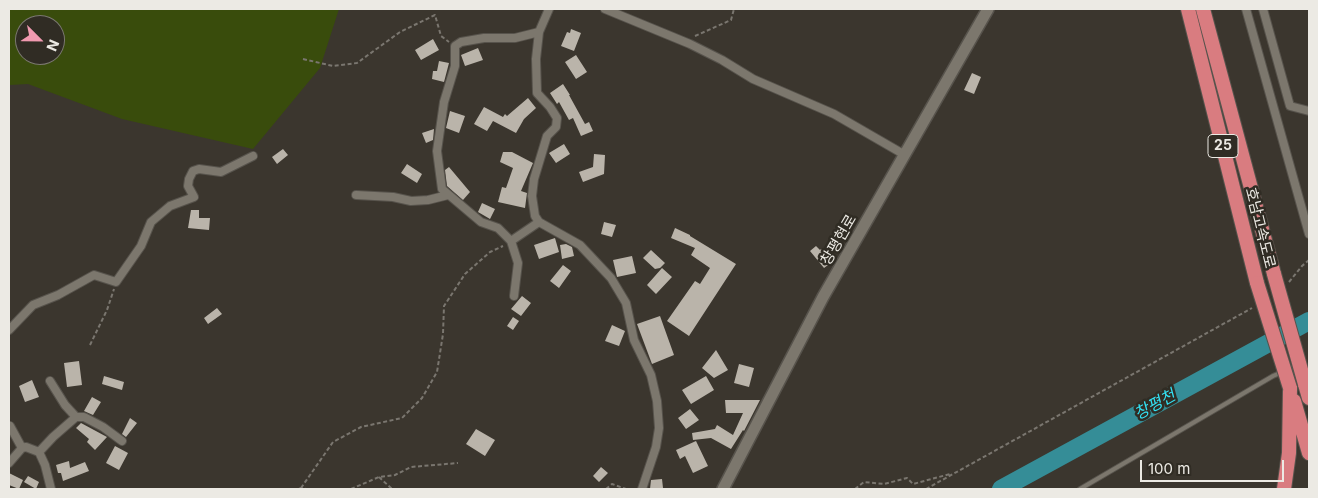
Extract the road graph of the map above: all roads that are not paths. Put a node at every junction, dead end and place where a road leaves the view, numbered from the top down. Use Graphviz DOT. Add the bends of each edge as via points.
graph roads {
  1 [pos="548,9"];
  2 [pos="605,9"];
  3 [pos="988,9"];
  4 [pos="1188,9"];
  5 [pos="1203,9"];
  6 [pos="1246,9"];
  7 [pos="1263,9"];
  8 [pos="539,32"];
  9 [pos="1309,111"];
  10 [pos="905,155"];
  11 [pos="252,156"];
  12 [pos="448,194"];
  13 [pos="356,195"];
  14 [pos="539,222"];
  15 [pos="1309,234"];
  16 [pos="511,241"];
  17 [pos="514,296"];
  18 [pos="9,330"];
  19 [pos="1300,364"];
  20 [pos="50,381"];
  21 [pos="1290,388"];
  22 [pos="1309,398"];
  23 [pos="76,416"];
  24 [pos="10,426"];
  25 [pos="122,441"];
  26 [pos="22,448"];
  27 [pos="39,452"];
  28 [pos="1309,453"];
  29 [pos="9,463"];
  30 [pos="51,489"];
  31 [pos="642,489"];
  32 [pos="723,489"];
  33 [pos="1080,489"];
  34 [pos="1284,489"];
  1 -- 8 [label="street"];
  2 -- 10 [label="street" via="684,42 753,79 834,114"];
  3 -- 10 [label="main road, 창평현로"];
  4 -- 21 [label="highway, 호남고속도로 / 25, bridge" via="1257,283"];
  5 -- 22 [label="highway, 호남고속도로 / 25, bridge"];
  6 -- 15 [label="street"];
  7 -- 9 [label="street" via="1290,106"];
  8 -- 12 [label="street" via="515,38 476,39 455,46 455,66 444,102 437,150 442,190"];
  8 -- 14 [label="street" via="537,94 557,118 556,127 547,136 534,179 532,196"];
  10 -- 32 [label="main road, 창평현로" via="823,297"];
  11 -- 18 [label="street" via="221,172 193,171 188,186 194,197 170,206 151,222 141,246 116,282 94,275 33,305"];
  12 -- 13 [label="street" via="411,201"];
  12 -- 16 [label="street" via="481,222 498,228"];
  14 -- 16 [label="street"];
  14 -- 31 [label="street" via="580,245 611,278 626,303 634,340 651,375 657,401 659,428 656,446"];
  16 -- 17 [label="street" via="518,263"];
  19 -- 33 [label="lane" via="1265,381"];
  20 -- 23 [label="street"];
  21 -- 28 [label="highway, 호남고속도로 / 25"];
  21 -- 34 [label="highway" via="1289,453"];
  23 -- 25 [label="street" via="103,427"];
  23 -- 27 [label="street"];
  24 -- 26 [label="street"];
  26 -- 27 [label="street"];
  26 -- 29 [label="street"];
  27 -- 30 [label="street" via="46,465"];
}
